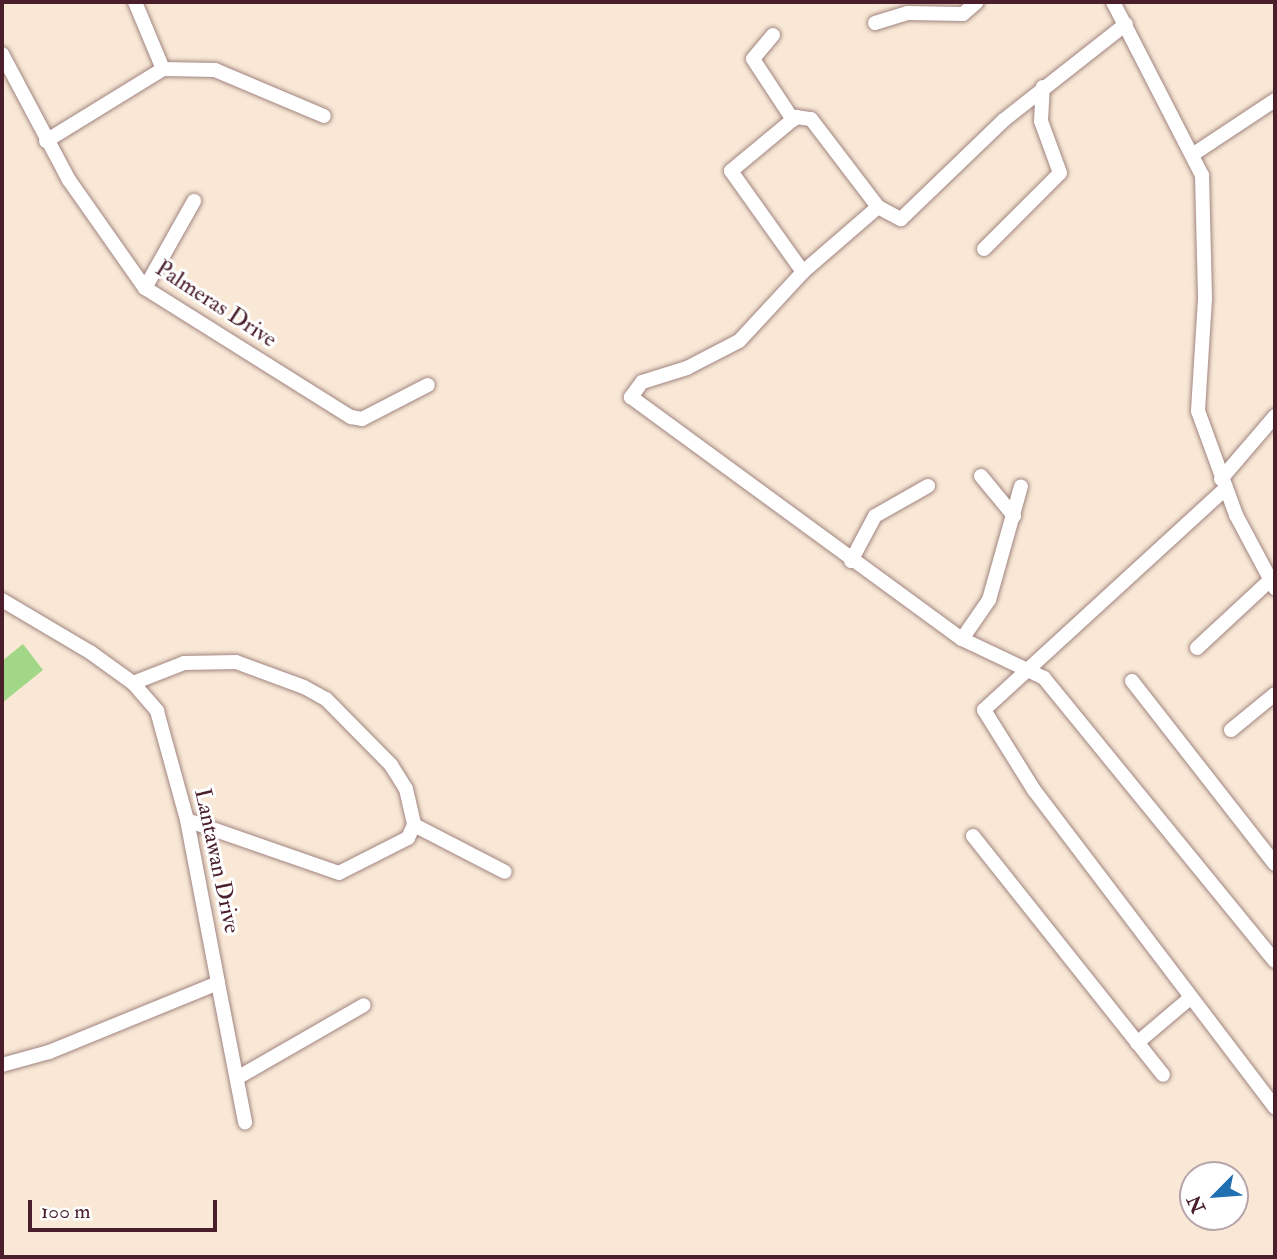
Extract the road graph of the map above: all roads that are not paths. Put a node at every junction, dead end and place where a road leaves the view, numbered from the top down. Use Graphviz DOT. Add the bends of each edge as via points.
graph roads {
  1 [pos="135,2"];
  2 [pos="977,2"];
  3 [pos="1112,2"];
  4 [pos="875,23"];
  5 [pos="1126,24"];
  6 [pos="774,35"];
  7 [pos="2,54"];
  8 [pos="163,69"];
  9 [pos="1043,87"];
  10 [pos="1275,100"];
  11 [pos="324,116"];
  12 [pos="793,120"];
  13 [pos="46,141"];
  14 [pos="1195,153"];
  15 [pos="194,201"];
  16 [pos="878,207"];
  17 [pos="984,249"];
  18 [pos="803,272"];
  19 [pos="145,288"];
  20 [pos="428,385"];
  21 [pos="1275,416"];
  22 [pos="981,476"];
  23 [pos="1223,484"];
  24 [pos="928,486"];
  25 [pos="1021,486"];
  26 [pos="1014,516"];
  27 [pos="851,561"];
  28 [pos="1272,585"];
  29 [pos="2,600"];
  30 [pos="962,639"];
  31 [pos="1197,648"];
  32 [pos="1028,667"];
  33 [pos="1132,681"];
  34 [pos="133,683"];
  35 [pos="1275,694"];
  36 [pos="1231,730"];
  37 [pos="187,820"];
  38 [pos="414,825"];
  39 [pos="974,836"];
  40 [pos="1275,864"];
  41 [pos="505,872"];
  42 [pos="1275,961"];
  43 [pos="218,983"];
  44 [pos="1190,998"];
  45 [pos="365,1005"];
  46 [pos="1137,1043"];
  47 [pos="2,1065"];
  48 [pos="1163,1075"];
  49 [pos="237,1078"];
  50 [pos="1275,1108"];
  51 [pos="245,1122"];
  1 -- 8 [label="street"];
  2 -- 4 [label="street" via="962,14 908,13"];
  3 -- 5 [label="street"];
  5 -- 9 [label="street"];
  5 -- 14 [label="street"];
  6 -- 12 [label="street" via="752,55"];
  7 -- 13 [label="street, Palmeras Drive"];
  8 -- 11 [label="street" via="215,70"];
  8 -- 13 [label="street"];
  9 -- 16 [label="street" via="907,216 894,219"];
  9 -- 17 [label="street" via="1041,121 1060,173"];
  10 -- 14 [label="street"];
  12 -- 16 [label="street" via="811,119"];
  12 -- 18 [label="street" via="731,171"];
  13 -- 19 [label="street, Palmeras Drive" via="125,268"];
  14 -- 23 [label="street" via="1206,226 1195,386"];
  15 -- 19 [label="street"];
  16 -- 18 [label="street"];
  18 -- 27 [label="street" via="739,341 716,356 642,382 631,397"];
  19 -- 20 [label="street, Palmeras Drive" via="351,417 362,418"];
  21 -- 23 [label="street"];
  22 -- 26 [label="street"];
  23 -- 28 [label="street"];
  23 -- 32 [label="street"];
  24 -- 27 [label="street" via="875,516"];
  25 -- 26 [label="street"];
  26 -- 30 [label="street" via="989,600"];
  27 -- 30 [label="street"];
  28 -- 31 [label="street"];
  29 -- 34 [label="street, Lantawan Drive"];
  30 -- 32 [label="street"];
  32 -- 42 [label="street" via="1086,722"];
  32 -- 44 [label="street" via="986,706 988,722"];
  33 -- 40 [label="street"];
  34 -- 37 [label="street, Lantawan Drive" via="166,734"];
  34 -- 38 [label="street" via="155,670 197,663 236,663 294,682 326,699 391,765 406,789"];
  35 -- 36 [label="street"];
  37 -- 38 [label="street" via="339,873 408,838"];
  37 -- 43 [label="street, Lantawan Drive"];
  38 -- 41 [label="street"];
  39 -- 46 [label="street"];
  43 -- 47 [label="street" via="49,1052"];
  43 -- 49 [label="street, Lantawan Drive"];
  44 -- 46 [label="street"];
  44 -- 50 [label="street"];
  45 -- 49 [label="street"];
  46 -- 48 [label="street"];
  49 -- 51 [label="street, Lantawan Drive"];
}
